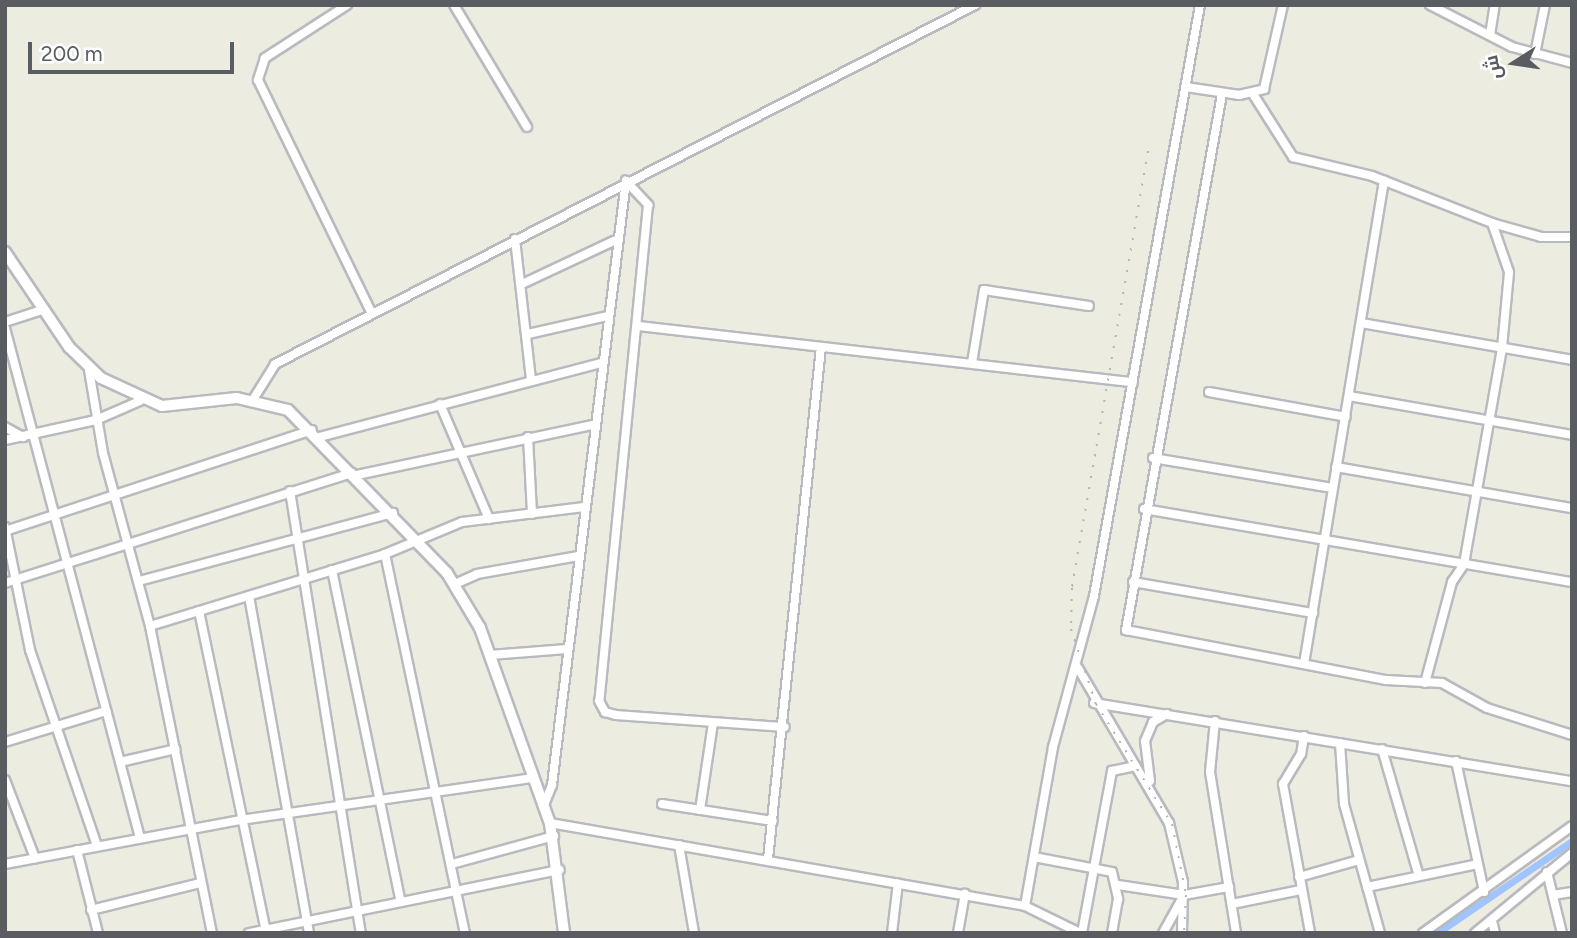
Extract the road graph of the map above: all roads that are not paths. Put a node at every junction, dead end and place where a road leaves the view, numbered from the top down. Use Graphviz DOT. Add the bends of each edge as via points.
graph roads {
  1 [pos="347,5"];
  2 [pos="454,5"];
  3 [pos="975,5"];
  4 [pos="1200,5"];
  5 [pos="1283,5"];
  6 [pos="1430,5"];
  7 [pos="1496,5"];
  8 [pos="1545,5"];
  9 [pos="1457,9"];
  10 [pos="1490,35"];
  11 [pos="1535,54"];
  12 [pos="1572,63"];
  13 [pos="1186,86"];
  14 [pos="1222,94"];
  15 [pos="1253,94"];
  16 [pos="527,127"];
  17 [pos="626,181"];
  18 [pos="1384,181"];
  19 [pos="1492,223"];
  20 [pos="1572,237"];
  21 [pos="515,239"];
  22 [pos="614,241"];
  23 [pos="5,252"];
  24 [pos="522,284"];
  25 [pos="1089,306"];
  26 [pos="43,310"];
  27 [pos="371,312"];
  28 [pos="607,316"];
  29 [pos="5,322"];
  30 [pos="1361,323"];
  31 [pos="638,327"];
  32 [pos="5,328"];
  33 [pos="528,334"];
  34 [pos="821,347"];
  35 [pos="1502,348"];
  36 [pos="1572,360"];
  37 [pos="601,363"];
  38 [pos="972,363"];
  39 [pos="88,367"];
  40 [pos="531,380"];
  41 [pos="1133,382"];
  42 [pos="1209,392"];
  43 [pos="1349,396"];
  44 [pos="254,398"];
  45 [pos="140,401"];
  46 [pos="440,404"];
  47 [pos="1346,417"];
  48 [pos="96,420"];
  49 [pos="1489,421"];
  50 [pos="593,425"];
  51 [pos="5,427"];
  52 [pos="316,433"];
  53 [pos="34,435"];
  54 [pos="1572,435"];
  55 [pos="23,437"];
  56 [pos="528,437"];
  57 [pos="5,440"];
  58 [pos="460,451"];
  59 [pos="1153,458"];
  60 [pos="1336,467"];
  61 [pos="356,474"];
  62 [pos="1333,488"];
  63 [pos="290,491"];
  64 [pos="1477,492"];
  65 [pos="116,493"];
  66 [pos="584,507"];
  67 [pos="1572,508"];
  68 [pos="1144,509"];
  69 [pos="57,513"];
  70 [pos="393,513"];
  71 [pos="532,514"];
  72 [pos="489,519"];
  73 [pos="6,530"];
  74 [pos="299,538"];
  75 [pos="128,540"];
  76 [pos="1323,540"];
  77 [pos="421,541"];
  78 [pos="384,554"];
  79 [pos="578,556"];
  80 [pos="69,558"];
  81 [pos="1464,564"];
  82 [pos="332,570"];
  83 [pos="15,579"];
  84 [pos="306,579"];
  85 [pos="139,581"];
  86 [pos="1133,582"];
  87 [pos="1572,582"];
  88 [pos="5,583"];
  89 [pos="455,584"];
  90 [pos="249,596"];
  91 [pos="199,611"];
  92 [pos="1313,613"];
  93 [pos="150,626"];
  94 [pos="567,649"];
  95 [pos="490,655"];
  96 [pos="1304,664"];
  97 [pos="1078,668"];
  98 [pos="1425,683"];
  99 [pos="1094,703"];
  100 [pos="106,711"];
  101 [pos="1168,713"];
  102 [pos="1215,721"];
  103 [pos="713,723"];
  104 [pos="55,724"];
  105 [pos="785,727"];
  106 [pos="1572,735"];
  107 [pos="1304,736"];
  108 [pos="5,742"];
  109 [pos="1340,743"];
  110 [pos="176,749"];
  111 [pos="1382,749"];
  112 [pos="1457,761"];
  113 [pos="120,762"];
  114 [pos="1135,766"];
  115 [pos="533,778"];
  116 [pos="5,781"];
  117 [pos="1572,781"];
  118 [pos="1151,787"];
  119 [pos="437,792"];
  120 [pos="379,800"];
  121 [pos="662,804"];
  122 [pos="342,805"];
  123 [pos="544,805"];
  124 [pos="700,810"];
  125 [pos="288,814"];
  126 [pos="241,820"];
  127 [pos="773,821"];
  128 [pos="550,823"];
  129 [pos="1572,826"];
  130 [pos="191,829"];
  131 [pos="554,836"];
  132 [pos="140,838"];
  133 [pos="679,845"];
  134 [pos="97,846"];
  135 [pos="77,850"];
  136 [pos="1572,853"];
  137 [pos="1034,856"];
  138 [pos="35,859"];
  139 [pos="768,859"];
  140 [pos="1359,860"];
  141 [pos="5,864"];
  142 [pos="452,864"];
  143 [pos="1478,864"];
  144 [pos="1096,869"];
  145 [pos="560,870"];
  146 [pos="1547,872"];
  147 [pos="1419,876"];
  148 [pos="1299,877"];
  149 [pos="200,883"];
  150 [pos="898,883"];
  151 [pos="1118,885"];
  152 [pos="1229,887"];
  153 [pos="1367,887"];
  154 [pos="1301,890"];
  155 [pos="457,891"];
  156 [pos="1484,892"];
  157 [pos="1572,892"];
  158 [pos="965,894"];
  159 [pos="1184,895"];
  160 [pos="1553,895"];
  161 [pos="401,902"];
  162 [pos="1232,904"];
  163 [pos="1025,906"];
  164 [pos="91,910"];
  165 [pos="358,912"];
  166 [pos="307,921"];
  167 [pos="1492,921"];
  168 [pos="266,931"];
  169 [pos="462,932"];
  170 [pos="694,932"];
  171 [pos="97,933"];
  172 [pos="212,933"];
  173 [pos="248,933"];
  174 [pos="309,933"];
  175 [pos="361,933"];
  176 [pos="564,933"];
  177 [pos="706,933"];
  178 [pos="892,933"];
  179 [pos="958,933"];
  180 [pos="1081,933"];
  181 [pos="1112,933"];
  182 [pos="1163,933"];
  183 [pos="1182,933"];
  184 [pos="1236,933"];
  185 [pos="1310,933"];
  186 [pos="1380,933"];
  187 [pos="1423,933"];
  188 [pos="1475,933"];
  189 [pos="1495,933"];
  190 [pos="1562,933"];
  1 -- 27 [label="street" via="265,58 258,80"];
  2 -- 16 [label="street"];
  3 -- 17 [label="street"];
  4 -- 13 [label="street"];
  5 -- 15 [label="street" via="1271,79"];
  6 -- 9 [label="street"];
  7 -- 10 [label="street"];
  8 -- 11 [label="street"];
  9 -- 10 [label="street"];
  10 -- 11 [label="street"];
  11 -- 12 [label="street"];
  13 -- 14 [label="street"];
  13 -- 41 [label="street"];
  14 -- 15 [label="street"];
  14 -- 59 [label="street"];
  15 -- 18 [label="street" via="1293,157"];
  17 -- 21 [label="street"];
  17 -- 22 [label="street"];
  17 -- 31 [label="street" via="648,205"];
  18 -- 19 [label="street"];
  18 -- 30 [label="street"];
  19 -- 20 [label="street" via="1541,237"];
  19 -- 35 [label="street" via="1509,272"];
  21 -- 24 [label="street"];
  21 -- 27 [label="street"];
  22 -- 24 [label="street"];
  22 -- 28 [label="street"];
  23 -- 26 [label="street"];
  24 -- 33 [label="street"];
  25 -- 38 [label="street" via="984,290"];
  26 -- 29 [label="street"];
  26 -- 39 [label="street"];
  27 -- 44 [label="street" via="275,365"];
  28 -- 33 [label="street"];
  28 -- 37 [label="street"];
  30 -- 35 [label="street"];
  30 -- 43 [label="street"];
  31 -- 34 [label="street"];
  31 -- 103 [label="street" via="599,701 609,714"];
  32 -- 53 [label="street"];
  33 -- 40 [label="street"];
  34 -- 38 [label="street"];
  34 -- 105 [label="street"];
  35 -- 36 [label="street"];
  35 -- 49 [label="street"];
  37 -- 40 [label="street"];
  37 -- 50 [label="street"];
  38 -- 41 [label="street"];
  39 -- 45 [label="street"];
  39 -- 48 [label="street" via="98,393"];
  40 -- 46 [label="street"];
  41 -- 97 [label="street"];
  42 -- 47 [label="street"];
  43 -- 47 [label="street"];
  43 -- 49 [label="street"];
  44 -- 45 [label="street" via="176,406"];
  44 -- 52 [label="street" via="288,410"];
  45 -- 48 [label="street"];
  46 -- 52 [label="street"];
  46 -- 58 [label="street"];
  47 -- 60 [label="street"];
  48 -- 53 [label="street"];
  48 -- 65 [label="street"];
  49 -- 54 [label="street"];
  49 -- 64 [label="street"];
  50 -- 56 [label="street"];
  50 -- 66 [label="street"];
  51 -- 55 [label="street"];
  52 -- 61 [label="street"];
  52 -- 65 [label="street"];
  53 -- 55 [label="street"];
  53 -- 69 [label="street"];
  55 -- 57 [label="street"];
  56 -- 58 [label="street"];
  56 -- 71 [label="street"];
  58 -- 61 [label="street"];
  58 -- 72 [label="street"];
  59 -- 62 [label="street"];
  59 -- 68 [label="street"];
  60 -- 62 [label="street"];
  60 -- 64 [label="street"];
  61 -- 63 [label="street"];
  61 -- 70 [label="street"];
  62 -- 76 [label="street"];
  63 -- 74 [label="street"];
  63 -- 75 [label="street"];
  64 -- 67 [label="street"];
  64 -- 81 [label="street"];
  65 -- 69 [label="street"];
  65 -- 75 [label="street"];
  66 -- 71 [label="street"];
  66 -- 79 [label="street"];
  68 -- 76 [label="street"];
  68 -- 86 [label="street"];
  69 -- 73 [label="street"];
  69 -- 80 [label="street"];
  70 -- 74 [label="street"];
  70 -- 77 [label="street"];
  71 -- 72 [label="street"];
  72 -- 77 [label="street" via="462,522"];
  73 -- 83 [label="street"];
  74 -- 84 [label="street"];
  74 -- 85 [label="street"];
  75 -- 80 [label="street"];
  75 -- 85 [label="street"];
  76 -- 81 [label="street"];
  76 -- 92 [label="street"];
  77 -- 78 [label="street"];
  77 -- 89 [label="street"];
  78 -- 82 [label="street"];
  78 -- 119 [label="street"];
  79 -- 89 [label="street" via="477,574"];
  79 -- 94 [label="street"];
  80 -- 83 [label="street"];
  80 -- 100 [label="street"];
  81 -- 87 [label="street"];
  81 -- 98 [label="street" via="1452,582"];
  82 -- 84 [label="street"];
  82 -- 120 [label="street"];
  83 -- 88 [label="street"];
  83 -- 104 [label="street"];
  84 -- 90 [label="street"];
  84 -- 122 [label="street"];
  85 -- 93 [label="street"];
  86 -- 92 [label="street"];
  86 -- 96 [label="street" via="1125,624 1129,633"];
  89 -- 95 [label="street"];
  90 -- 91 [label="street"];
  90 -- 125 [label="street"];
  91 -- 93 [label="street"];
  91 -- 126 [label="street"];
  92 -- 96 [label="street"];
  93 -- 110 [label="street"];
  94 -- 95 [label="street"];
  94 -- 123 [label="street" via="552,785"];
  95 -- 115 [label="street"];
  96 -- 98 [label="street"];
  97 -- 99 [label="street"];
  97 -- 137 [label="street" via="1053,747"];
  98 -- 106 [label="street" via="1442,683 1486,708"];
  99 -- 101 [label="street"];
  99 -- 114 [label="street"];
  100 -- 104 [label="street"];
  100 -- 113 [label="street"];
  101 -- 102 [label="street"];
  101 -- 118 [label="street" via="1153,722 1145,741"];
  102 -- 107 [label="street"];
  102 -- 152 [label="street" via="1210,772"];
  103 -- 105 [label="street"];
  103 -- 124 [label="street"];
  104 -- 108 [label="street"];
  104 -- 134 [label="street"];
  105 -- 127 [label="street"];
  107 -- 109 [label="street"];
  107 -- 148 [label="street" via="1301,754 1283,784"];
  109 -- 111 [label="street"];
  109 -- 140 [label="street" via="1344,804"];
  110 -- 113 [label="street"];
  110 -- 130 [label="street"];
  111 -- 112 [label="street"];
  111 -- 147 [label="street"];
  112 -- 117 [label="street"];
  112 -- 143 [label="street"];
  113 -- 132 [label="street"];
  114 -- 118 [label="street"];
  114 -- 144 [label="street" via="1112,771"];
  115 -- 119 [label="street"];
  115 -- 123 [label="street"];
  116 -- 138 [label="street"];
  118 -- 159 [label="street" via="1177,846"];
  119 -- 120 [label="street"];
  119 -- 142 [label="street"];
  120 -- 122 [label="street"];
  120 -- 161 [label="street"];
  121 -- 124 [label="street"];
  122 -- 125 [label="street"];
  122 -- 165 [label="street"];
  123 -- 128 [label="street"];
  124 -- 127 [label="street"];
  125 -- 126 [label="street"];
  125 -- 166 [label="street"];
  126 -- 130 [label="street"];
  126 -- 168 [label="street"];
  127 -- 139 [label="street"];
  128 -- 131 [label="street"];
  128 -- 133 [label="street"];
  129 -- 156 [label="street"];
  130 -- 132 [label="street"];
  130 -- 149 [label="street"];
  131 -- 142 [label="street"];
  131 -- 145 [label="street"];
  132 -- 134 [label="street"];
  133 -- 139 [label="street"];
  133 -- 170 [label="street"];
  134 -- 135 [label="street"];
  135 -- 138 [label="street"];
  135 -- 164 [label="street"];
  136 -- 146 [label="street"];
  137 -- 144 [label="street"];
  137 -- 163 [label="street"];
  138 -- 141 [label="street"];
  139 -- 150 [label="street"];
  140 -- 148 [label="street"];
  140 -- 153 [label="street"];
  142 -- 155 [label="street"];
  143 -- 147 [label="street"];
  143 -- 156 [label="street"];
  144 -- 151 [label="street" via="1112,872"];
  144 -- 180 [label="street"];
  145 -- 155 [label="street"];
  145 -- 176 [label="street"];
  146 -- 160 [label="street"];
  146 -- 167 [label="street"];
  147 -- 153 [label="street"];
  148 -- 154 [label="street"];
  149 -- 164 [label="street"];
  149 -- 172 [label="street"];
  150 -- 158 [label="street"];
  150 -- 178 [label="street"];
  151 -- 159 [label="street"];
  151 -- 181 [label="street"];
  152 -- 159 [label="street"];
  152 -- 162 [label="street"];
  153 -- 186 [label="street"];
  154 -- 162 [label="street"];
  154 -- 185 [label="street"];
  155 -- 161 [label="street"];
  155 -- 169 [label="street"];
  156 -- 187 [label="street"];
  157 -- 160 [label="street"];
  158 -- 163 [label="street"];
  158 -- 179 [label="street"];
  159 -- 182 [label="street"];
  159 -- 183 [label="street"];
  160 -- 190 [label="street"];
  161 -- 165 [label="street"];
  162 -- 184 [label="street"];
  163 -- 180 [label="street"];
  164 -- 171 [label="street"];
  165 -- 166 [label="street"];
  165 -- 175 [label="street"];
  166 -- 168 [label="street"];
  166 -- 174 [label="street"];
  167 -- 188 [label="street"];
  167 -- 189 [label="street"];
  168 -- 173 [label="street"];
  170 -- 177 [label="street"];
}
